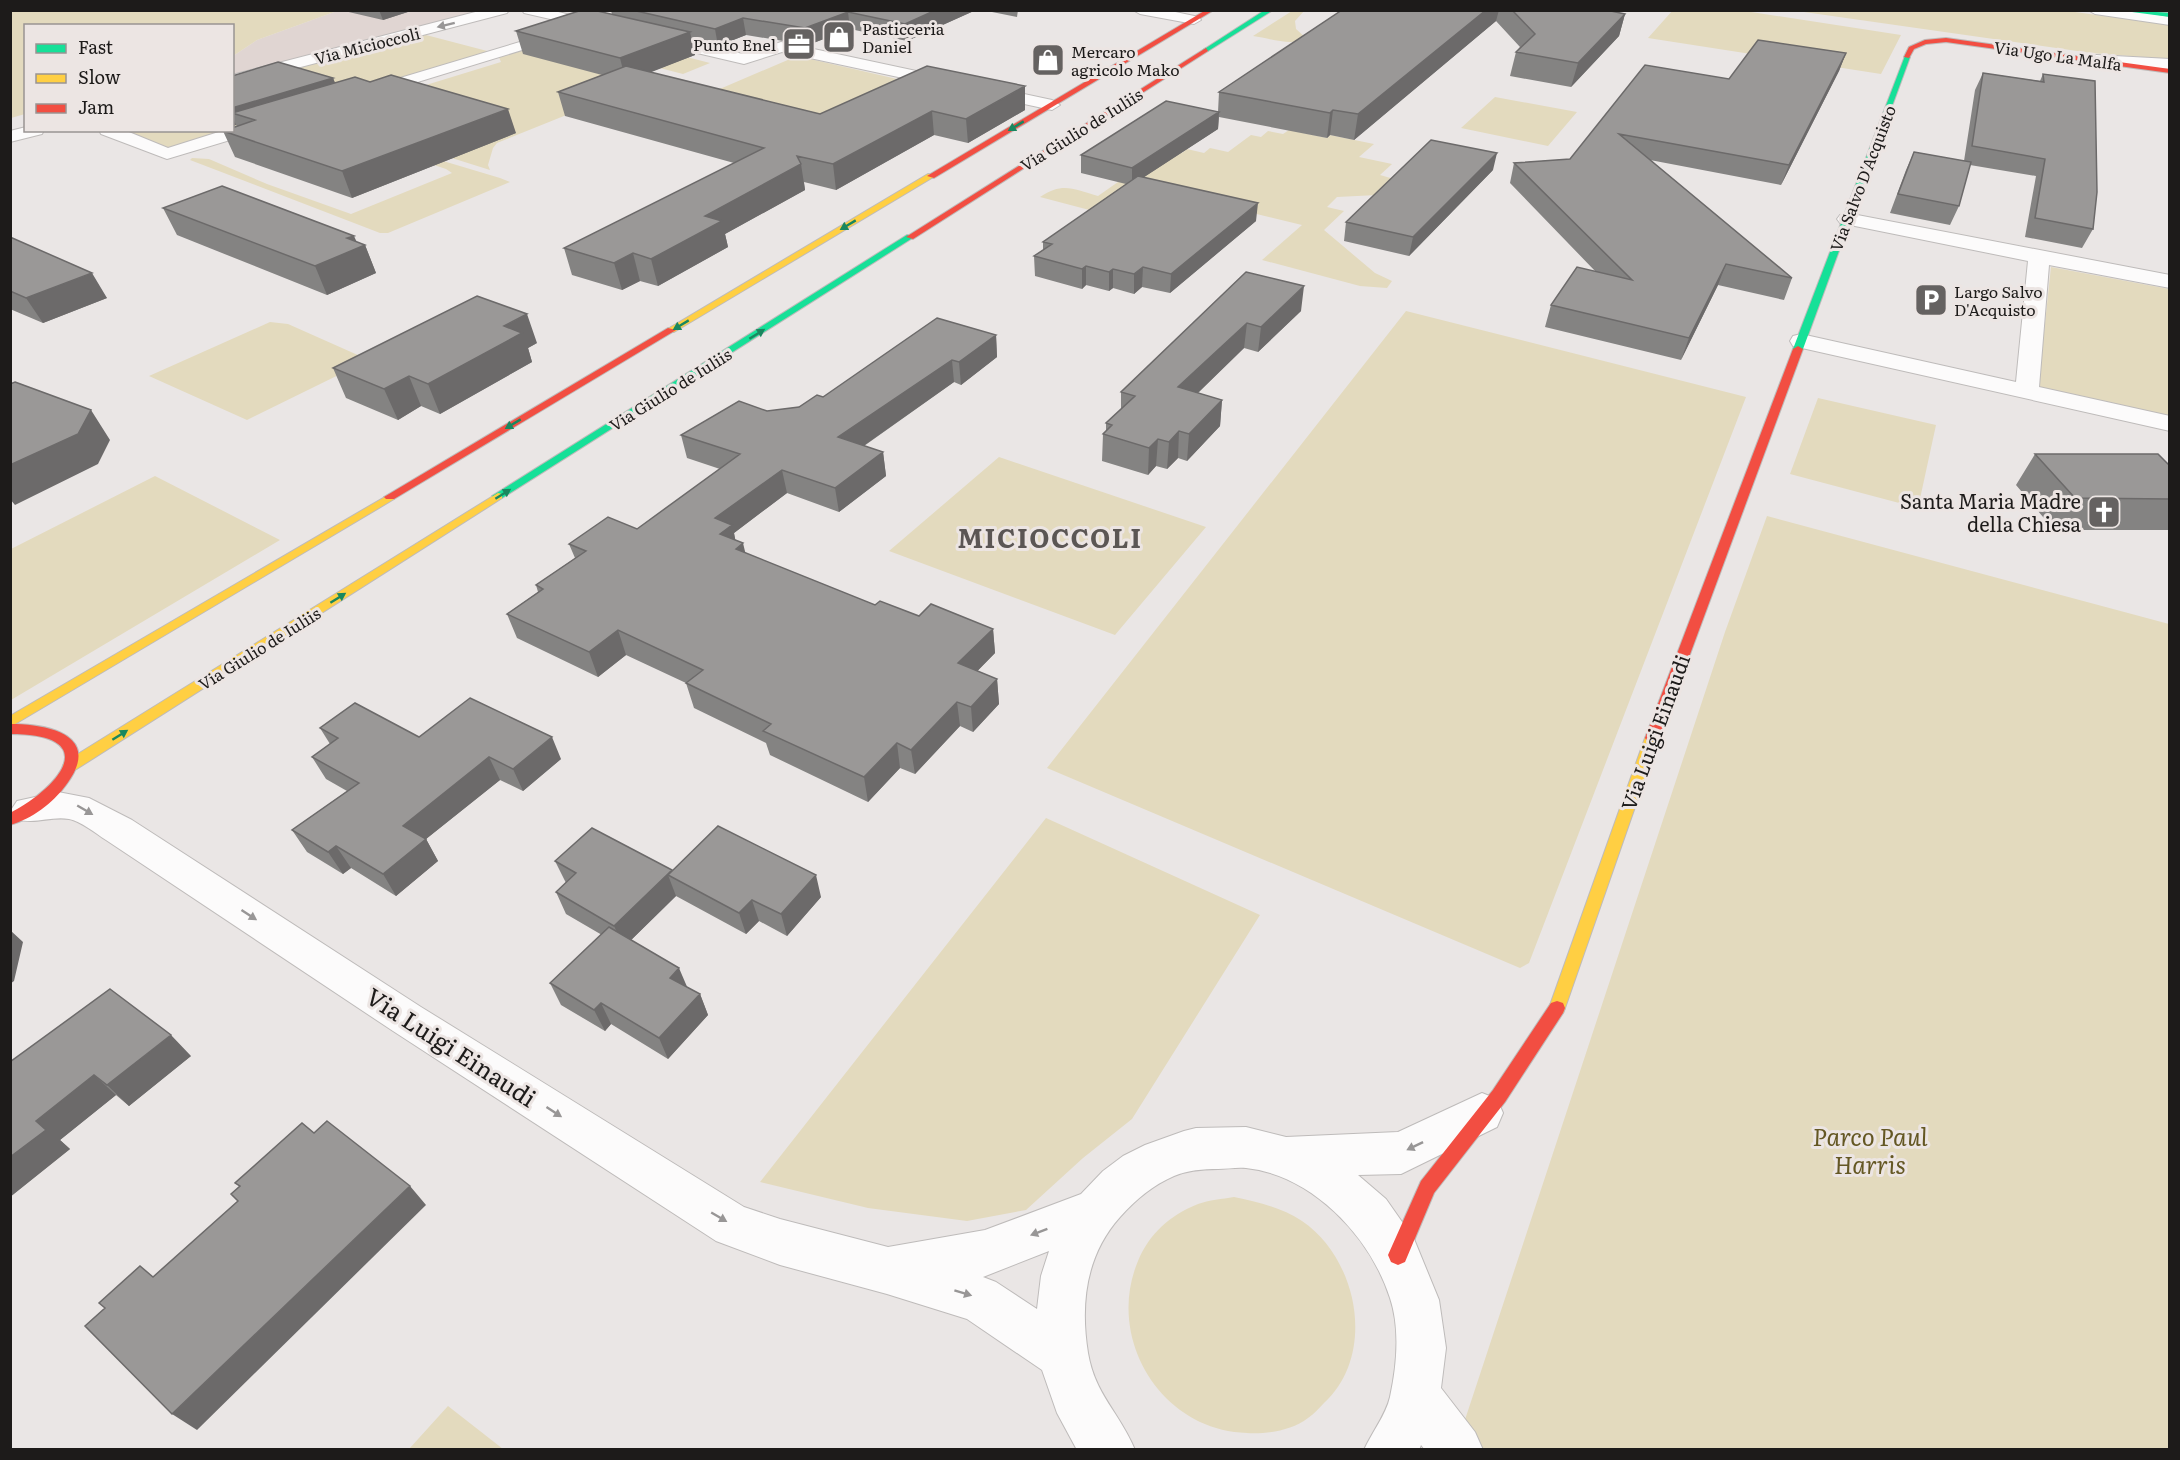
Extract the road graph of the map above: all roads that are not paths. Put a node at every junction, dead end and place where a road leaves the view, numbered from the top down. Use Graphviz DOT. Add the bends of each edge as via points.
graph roads {
  1 [pos="502,10"];
  2 [pos="529,10"];
  3 [pos="1140,10"];
  4 [pos="1211,10"];
  5 [pos="1270,10"];
  6 [pos="2095,10"];
  7 [pos="2132,10"];
  8 [pos="2169,15"];
  9 [pos="1194,20"];
  10 [pos="2169,21"];
  11 [pos="590,24"];
  12 [pos="1946,40"];
  13 [pos="2084,59"];
  14 [pos="2169,64"];
  15 [pos="2169,71"];
  16 [pos="234,79"];
  17 [pos="351,97"];
  18 [pos="1052,105"];
  19 [pos="284,117"];
  20 [pos="29,132"];
  21 [pos="112,132"];
  22 [pos="10,137"];
  23 [pos="1847,219"];
  24 [pos="2039,256"];
  25 [pos="2169,282"];
  26 [pos="1801,341"];
  27 [pos="2027,392"];
  28 [pos="2169,424"];
  29 [pos="10,722"];
  30 [pos="10,729"];
  31 [pos="70,766"];
  32 [pos="20,815"];
  33 [pos="1487,1111"];
  34 [pos="1286,1156"];
  35 [pos="1094,1211"];
  36 [pos="1398,1254"];
  37 [pos="887,1270"];
  38 [pos="1062,1355"];
  39 [pos="1416,1396"];
  40 [pos="1109,1449"];
  41 [pos="1390,1449"];
  42 [pos="1456,1449"];
  1 -- 16 [label="street, Via Micioccoli, one-way"];
  2 -- 11 [label="street"];
  3 -- 9 [label="street"];
  4 -- 9 [label="main road, Via Giulio de Iuliis"];
  31 -- 5 [label="main road, Via Giulio de Iuliis, one-way"];
  6 -- 10 [label="street"];
  7 -- 8 [label="main road"];
  9 -- 18 [label="main road, Via Giulio de Iuliis"];
  11 -- 17 [label="street"];
  11 -- 18 [label="street" via="744,59 781,47"];
  12 -- 13 [label="main road, Via Ugo La Malfa"];
  12 -- 23 [label="main road, Via Salvo D'Acquisto" via="1911,48"];
  13 -- 14 [label="street"];
  13 -- 15 [label="main road, Via Ugo La Malfa"];
  18 -- 29 [label="main road, Via Giulio de Iuliis, one-way"];
  19 -- 21 [label="street" via="167,154"];
  20 -- 22 [label="street"];
  23 -- 24 [label="street"];
  23 -- 26 [label="main road, Via Salvo D'Acquisto"];
  24 -- 25 [label="street"];
  24 -- 27 [label="street"];
  26 -- 27 [label="street"];
  26 -- 33 [label="main road, Via Luigi Einaudi" via="1636,780 1560,1003"];
  27 -- 28 [label="street"];
  30 -- 31 [label="main road" via="32,728 62,735 74,753"];
  31 -- 32 [label="main road, Via Giulio de Iuliis" via="62,781"];
  32 -- 37 [label="street, Via Luigi Einaudi, one-way" via="60,804 75,805 732,1225"];
  33 -- 34 [label="street, Via Luigi Einaudi, one-way" via="1401,1153"];
  33 -- 36 [label="main road, Via Luigi Einaudi" via="1427,1187"];
  34 -- 35 [label="street" via="1251,1148 1215,1146 1180,1152 1119,1185"];
  34 -- 36 [label="street" via="1319,1172 1350,1194 1377,1222"];
  35 -- 37 [label="street, Via Luigi Einaudi, one-way" via="984,1253"];
  35 -- 38 [label="street" via="1075,1242 1064,1277 1059,1315"];
  36 -- 39 [label="street" via="1412,1288 1420,1323"];
  37 -- 38 [label="street, Via Luigi Einaudi, one-way" via="979,1299"];
  38 -- 40 [label="street" via="1075,1397"];
  39 -- 41 [label="street"];
  39 -- 42 [label="street"];
}
